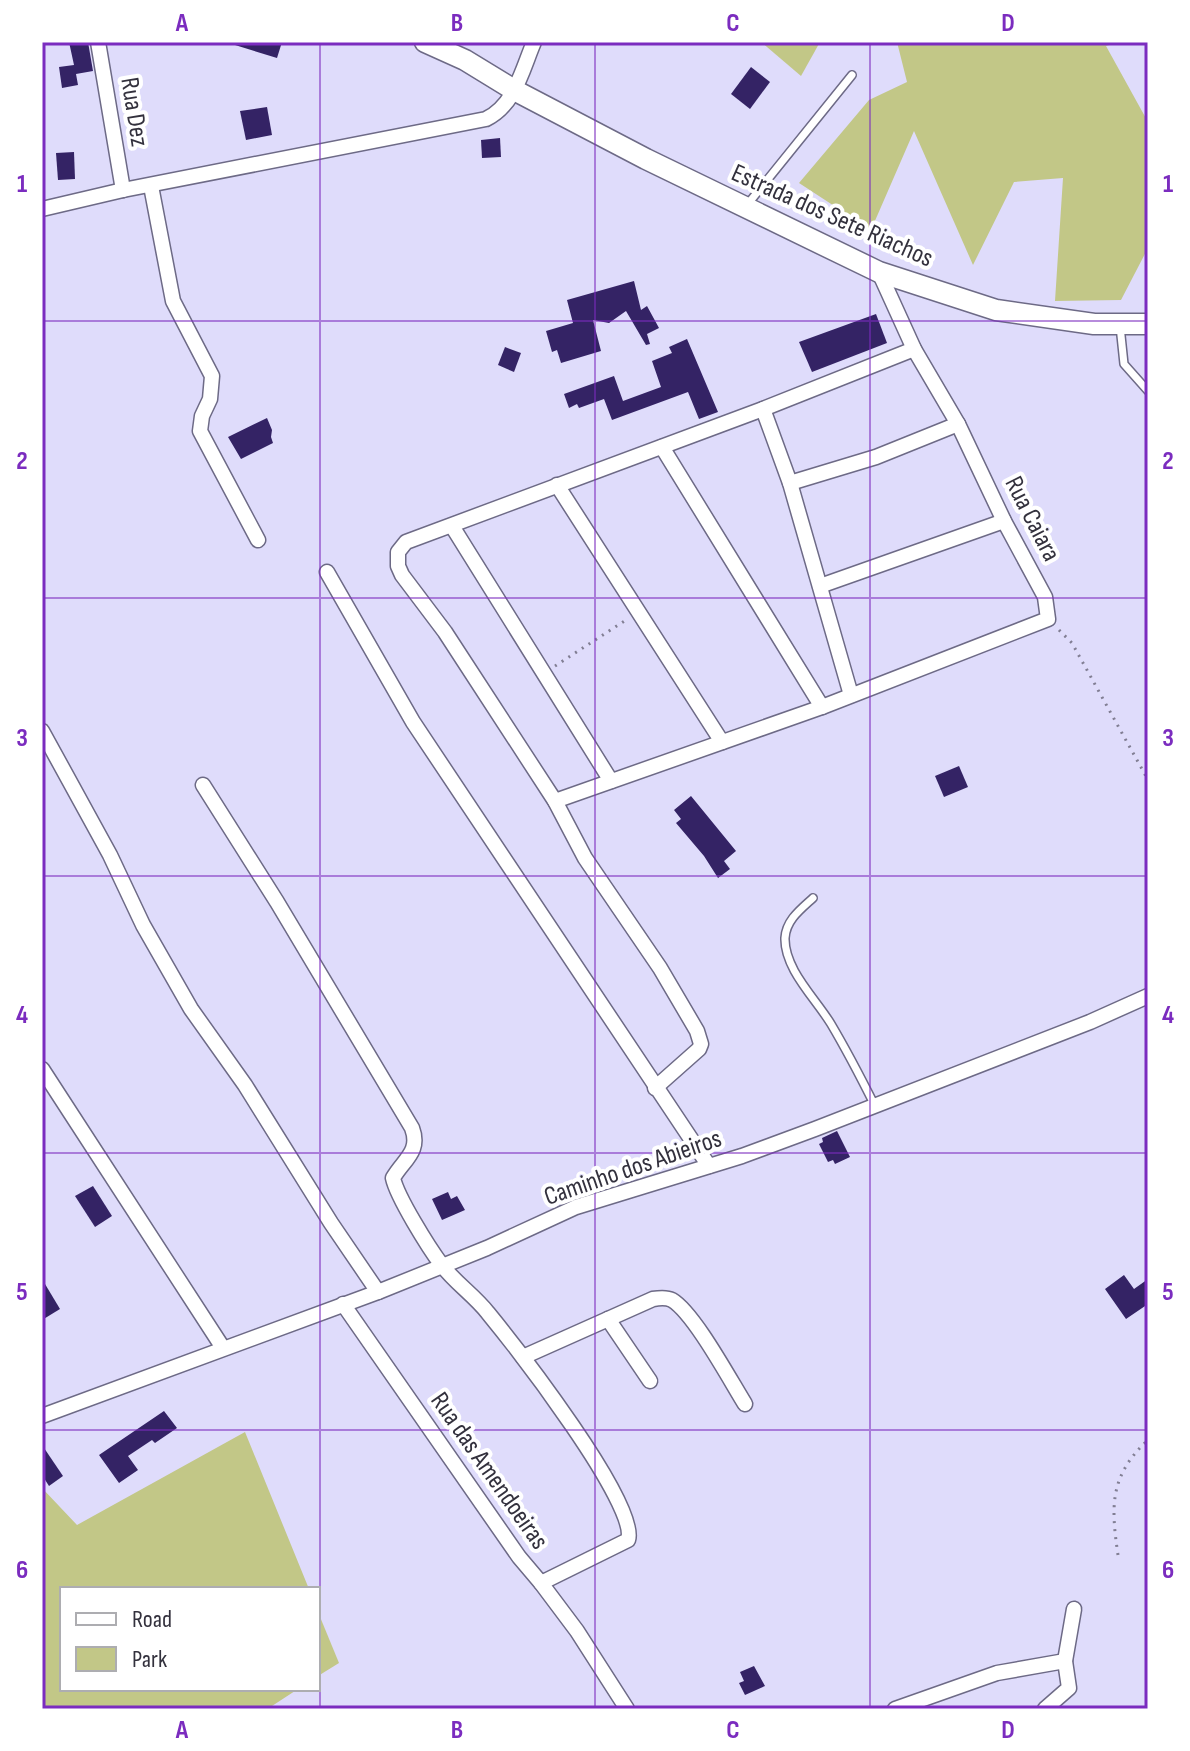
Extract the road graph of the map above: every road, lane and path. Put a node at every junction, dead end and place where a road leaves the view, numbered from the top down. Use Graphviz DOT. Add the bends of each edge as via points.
graph roads {
  1 [pos="98,42"];
  2 [pos="425,42"];
  3 [pos="534,42"];
  4 [pos="852,75"];
  5 [pos="514,90"];
  6 [pos="151,186"];
  7 [pos="123,190"];
  8 [pos="746,206"];
  9 [pos="42,209"];
  10 [pos="879,272"];
  11 [pos="1119,324"];
  12 [pos="1148,324"];
  13 [pos="914,349"];
  14 [pos="1148,391"];
  15 [pos="763,409"];
  16 [pos="958,424"];
  17 [pos="662,447"];
  18 [pos="790,483"];
  19 [pos="557,485"];
  20 [pos="1004,521"];
  21 [pos="452,526"];
  22 [pos="258,540"];
  23 [pos="327,572"];
  24 [pos="820,586"];
  25 [pos="639,611"];
  26 [pos="1048,619"];
  27 [pos="544,673"];
  28 [pos="851,695"];
  29 [pos="822,707"];
  30 [pos="42,731"];
  31 [pos="722,742"];
  32 [pos="1148,780"];
  33 [pos="611,781"];
  34 [pos="203,785"];
  35 [pos="555,801"];
  36 [pos="813,898"];
  37 [pos="1148,996"];
  38 [pos="42,1069"];
  39 [pos="655,1088"];
  40 [pos="875,1106"];
  41 [pos="709,1166"];
  42 [pos="442,1265"];
  43 [pos="378,1292"];
  44 [pos="343,1304"];
  45 [pos="608,1319"];
  46 [pos="223,1348"];
  47 [pos="523,1357"];
  48 [pos="650,1381"];
  49 [pos="745,1404"];
  50 [pos="42,1416"];
  51 [pos="1148,1440"];
  52 [pos="1118,1555"];
  53 [pos="541,1583"];
  54 [pos="1074,1609"];
  55 [pos="1065,1661"];
  56 [pos="627,1709"];
  57 [pos="895,1709"];
  58 [pos="1045,1709"];
  1 -- 7 [label="street, Rua Dez"];
  2 -- 5 [label="street, Estrada dos Sete Riachos"];
  3 -- 5 [label="street"];
  4 -- 8 [label="lane"];
  5 -- 6 [label="street" via="504,108 474,122"];
  5 -- 8 [label="street, Estrada dos Sete Riachos"];
  6 -- 7 [label="street"];
  6 -- 22 [label="street" via="173,301 212,376 200,431"];
  7 -- 9 [label="street"];
  8 -- 10 [label="street, Estrada dos Sete Riachos"];
  10 -- 11 [label="street, Estrada dos Sete Riachos" via="996,310"];
  10 -- 13 [label="street, Rua Caiara"];
  11 -- 12 [label="street, Estrada dos Sete Riachos"];
  11 -- 14 [label="lane" via="1124,364"];
  13 -- 15 [label="street"];
  13 -- 16 [label="street, Rua Caiara"];
  15 -- 17 [label="street"];
  15 -- 18 [label="street"];
  16 -- 18 [label="street"];
  16 -- 20 [label="street, Rua Caiara"];
  17 -- 19 [label="street"];
  17 -- 29 [label="street"];
  18 -- 24 [label="street"];
  19 -- 21 [label="street"];
  19 -- 25 [label="street"];
  20 -- 24 [label="street"];
  20 -- 26 [label="street, Rua Caiara" via="1045,597"];
  21 -- 27 [label="street"];
  21 -- 35 [label="street" via="406,542 398,552 398,566"];
  23 -- 39 [label="street" via="413,722"];
  24 -- 28 [label="street"];
  25 -- 27 [label="path"];
  25 -- 31 [label="street"];
  26 -- 28 [label="street"];
  26 -- 32 [label="path" via="1072,643"];
  27 -- 33 [label="street"];
  28 -- 29 [label="street"];
  29 -- 31 [label="street"];
  30 -- 43 [label="street" via="191,1009"];
  31 -- 33 [label="street"];
  33 -- 35 [label="street"];
  34 -- 42 [label="street, Rua das Amendoeiras" via="412,1128 415,1148 393,1182"];
  35 -- 39 [label="street" via="569,833 660,968 700,1039 696,1053"];
  36 -- 40 [label="lane" via="793,916 786,947"];
  37 -- 40 [label="street, Caminho dos Abieiros"];
  38 -- 46 [label="street"];
  39 -- 41 [label="street"];
  40 -- 41 [label="street, Caminho dos Abieiros"];
  41 -- 42 [label="street, Caminho dos Abieiros" via="576,1207"];
  42 -- 43 [label="street, Caminho dos Abieiros"];
  42 -- 47 [label="street, Rua das Amendoeiras"];
  43 -- 44 [label="street, Caminho dos Abieiros"];
  44 -- 46 [label="street, Caminho dos Abieiros"];
  44 -- 53 [label="street, Rua das Amendoeiras"];
  45 -- 47 [label="street"];
  45 -- 48 [label="street"];
  45 -- 49 [label="street" via="653,1299 672,1300"];
  46 -- 50 [label="street, Caminho dos Abieiros"];
  47 -- 53 [label="street, Rua das Amendoeiras" via="607,1478 631,1531 625,1543"];
  51 -- 52 [label="path" via="1119,1477 1114,1494"];
  53 -- 56 [label="street"];
  54 -- 55 [label="street"];
  55 -- 57 [label="street" via="997,1673"];
  55 -- 58 [label="street" via="1069,1688"];
}
